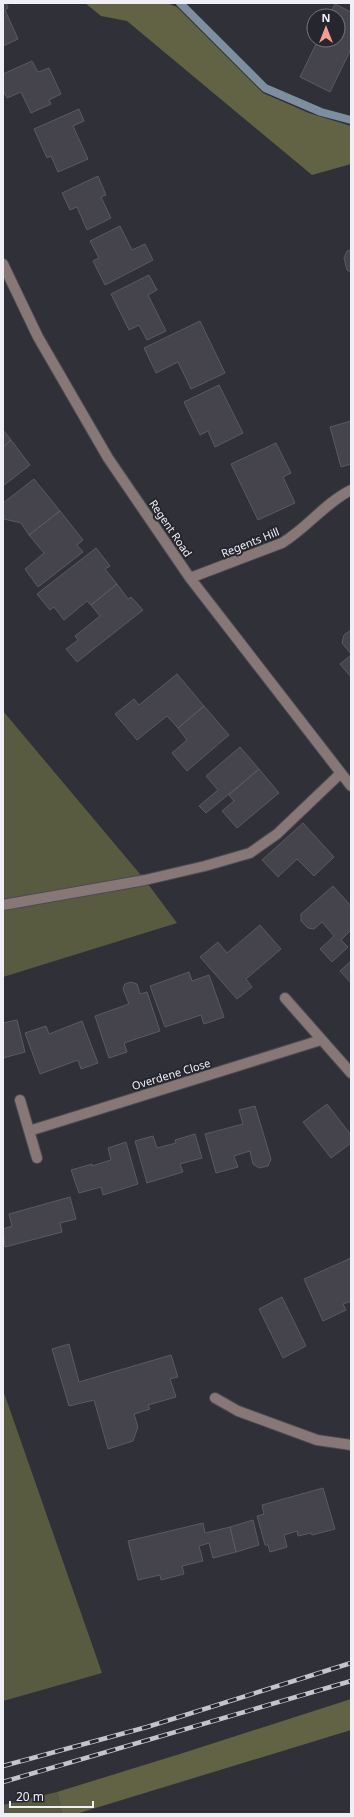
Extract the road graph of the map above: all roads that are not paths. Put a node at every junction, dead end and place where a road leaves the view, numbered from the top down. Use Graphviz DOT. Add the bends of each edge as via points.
graph roads {
  1 [pos="3,264"];
  2 [pos="351,490"];
  3 [pos="190,578"];
  4 [pos="341,773"];
  5 [pos="351,786"];
  6 [pos="3,905"];
  7 [pos="285,998"];
  8 [pos="321,1040"];
  9 [pos="351,1072"];
  10 [pos="20,1100"];
  11 [pos="29,1131"];
  12 [pos="36,1158"];
  13 [pos="215,1398"];
  14 [pos="351,1446"];
  1 -- 3 [label="street, Regent Road" via="38,337 104,452"];
  2 -- 3 [label="street, Regents Hill" via="339,496 282,543"];
  3 -- 4 [label="street, Regent Road"];
  4 -- 5 [label="street, Regent Road"];
  4 -- 6 [label="street" via="277,834 250,853 144,880"];
  7 -- 8 [label="street"];
  8 -- 9 [label="street"];
  8 -- 11 [label="street, Overdene Close"];
  10 -- 11 [label="street"];
  11 -- 12 [label="street"];
  13 -- 14 [label="street" via="238,1412 317,1440"];
}
